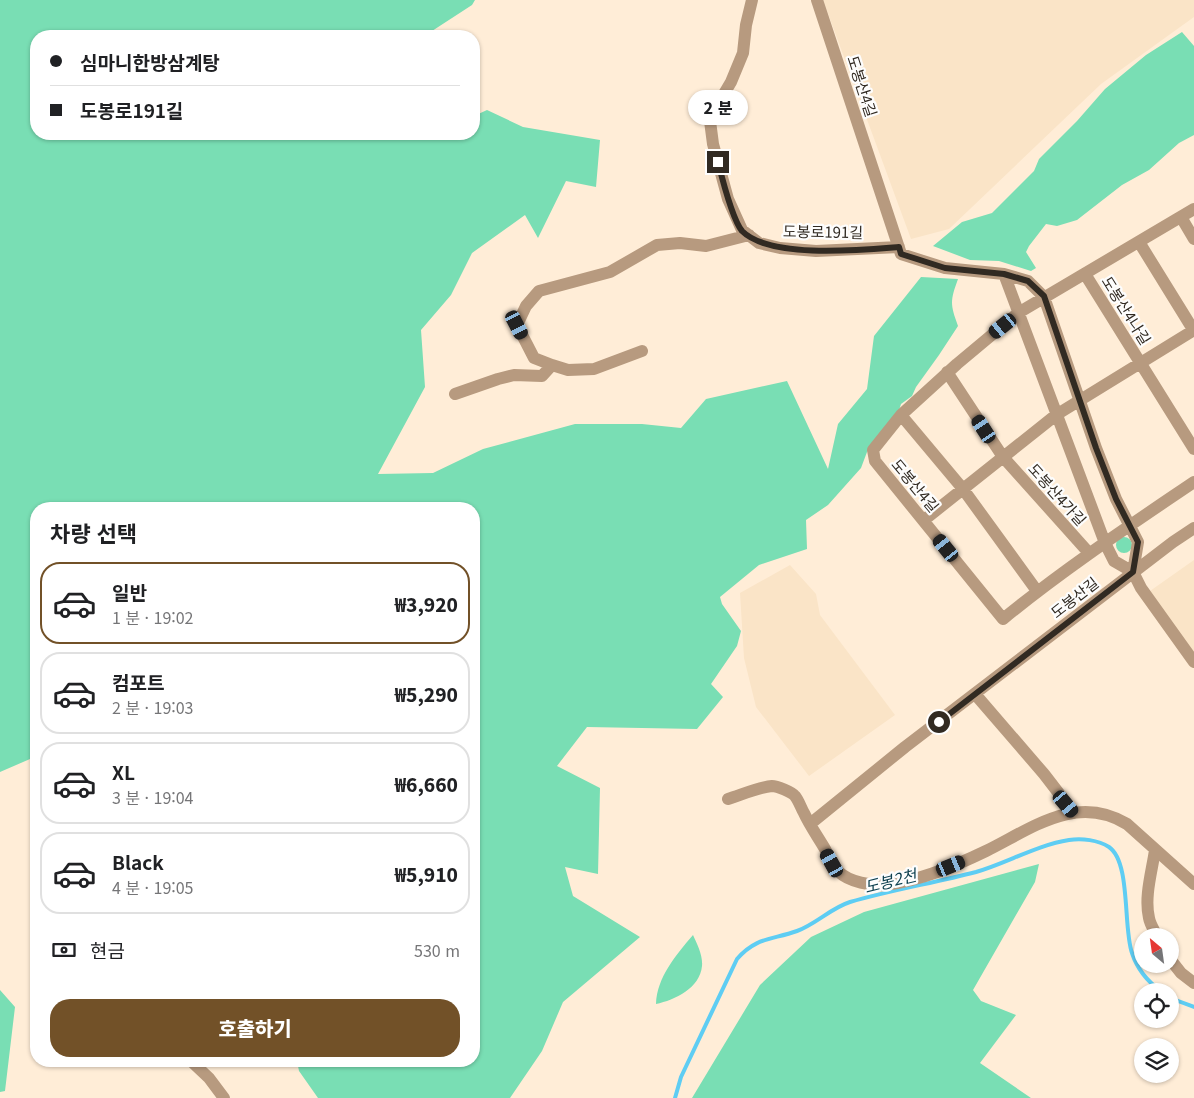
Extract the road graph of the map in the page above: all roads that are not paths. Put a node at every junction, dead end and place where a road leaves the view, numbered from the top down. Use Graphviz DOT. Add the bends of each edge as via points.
graph roads {
  1 [pos="752,0"];
  2 [pos="817,0"];
  3 [pos="1194,209"];
  4 [pos="1181,217"];
  5 [pos="749,235"];
  6 [pos="1194,239"];
  7 [pos="1139,242"];
  8 [pos="899,247"];
  9 [pos="1004,274"];
  10 [pos="1085,274"];
  11 [pos="1044,296"];
  12 [pos="1018,313"];
  13 [pos="1194,330"];
  14 [pos="642,351"];
  15 [pos="1141,363"];
  16 [pos="552,365"];
  17 [pos="947,372"];
  18 [pos="455,394"];
  19 [pos="1074,404"];
  20 [pos="901,415"];
  21 [pos="1056,415"];
  22 [pos="1194,449"];
  23 [pos="1003,458"];
  24 [pos="1194,482"];
  25 [pos="963,489"];
  26 [pos="924,520"];
  27 [pos="1129,526"];
  28 [pos="1194,528"];
  29 [pos="1105,543"];
  30 [pos="1089,553"];
  31 [pos="1133,572"];
  32 [pos="1036,591"];
  33 [pos="1194,662"];
  34 [pos="975,694"];
  35 [pos="728,799"];
  36 [pos="1074,813"];
  37 [pos="810,824"];
  38 [pos="1155,850"];
  39 [pos="1194,884"];
  40 [pos="1153,928"];
  41 [pos="1179,970"];
  42 [pos="1194,983"];
  43 [pos="197,1067"];
  44 [pos="224,1098"];
  1 -- 5 [label="street, 도봉로191길" via="743,53 710,121 728,199 742,230"];
  2 -- 8 [label="street, 도봉산4길"];
  3 -- 4 [label="street, 도봉산4길"];
  4 -- 6 [label="street"];
  4 -- 7 [label="street, 도봉산4길"];
  5 -- 8 [label="street, 도봉로191길" via="759,243 780,248"];
  5 -- 16 [label="street" via="706,246 657,245 610,272 538,291 517,325 534,358"];
  7 -- 10 [label="street, 도봉산4길"];
  7 -- 13 [label="street"];
  8 -- 9 [label="street" via="901,254 945,268"];
  9 -- 11 [label="street" via="1028,281"];
  9 -- 12 [label="street"];
  10 -- 11 [label="street, 도봉산4길"];
  10 -- 15 [label="street, 도봉산4나길"];
  11 -- 12 [label="street, 도봉산4길"];
  11 -- 19 [label="street"];
  12 -- 17 [label="street, 도봉산4길"];
  12 -- 21 [label="street"];
  13 -- 15 [label="street, 도봉산4나길"];
  14 -- 16 [label="street" via="594,369 568,370"];
  15 -- 19 [label="street, 도봉산4나길"];
  15 -- 22 [label="street, 도봉산4나길"];
  16 -- 18 [label="street" via="542,376 514,375"];
  17 -- 20 [label="street, 도봉산4길"];
  17 -- 23 [label="street, 도봉산4가길"];
  19 -- 21 [label="street"];
  19 -- 27 [label="street"];
  20 -- 25 [label="street"];
  20 -- 26 [label="street, 도봉산4길" via="873,450 875,461"];
  21 -- 23 [label="street"];
  21 -- 29 [label="street"];
  23 -- 25 [label="street"];
  23 -- 30 [label="street, 도봉산4가길"];
  24 -- 27 [label="street, 도봉산4길"];
  25 -- 26 [label="street"];
  25 -- 32 [label="street"];
  26 -- 32 [label="street, 도봉산4길" via="1003,619"];
  27 -- 29 [label="street, 도봉산4길"];
  27 -- 31 [label="street" via="1138,542"];
  28 -- 31 [label="street, 도봉산길"];
  29 -- 30 [label="street, 도봉산4길"];
  29 -- 31 [label="street" via="1114,561"];
  30 -- 32 [label="street, 도봉산4길"];
  31 -- 33 [label="street"];
  31 -- 34 [label="street, 도봉산길"];
  34 -- 36 [label="street"];
  34 -- 37 [label="street, 도봉산길"];
  35 -- 37 [label="street" via="773,786 795,795"];
  36 -- 37 [label="street" via="1036,824 942,870 886,885 860,882 839,872"];
  36 -- 38 [label="street" via="1090,812 1120,820"];
  38 -- 39 [label="street"];
  38 -- 40 [label="street" via="1148,913"];
  41 -- 42 [label="street"];
  43 -- 44 [label="street"];
}
